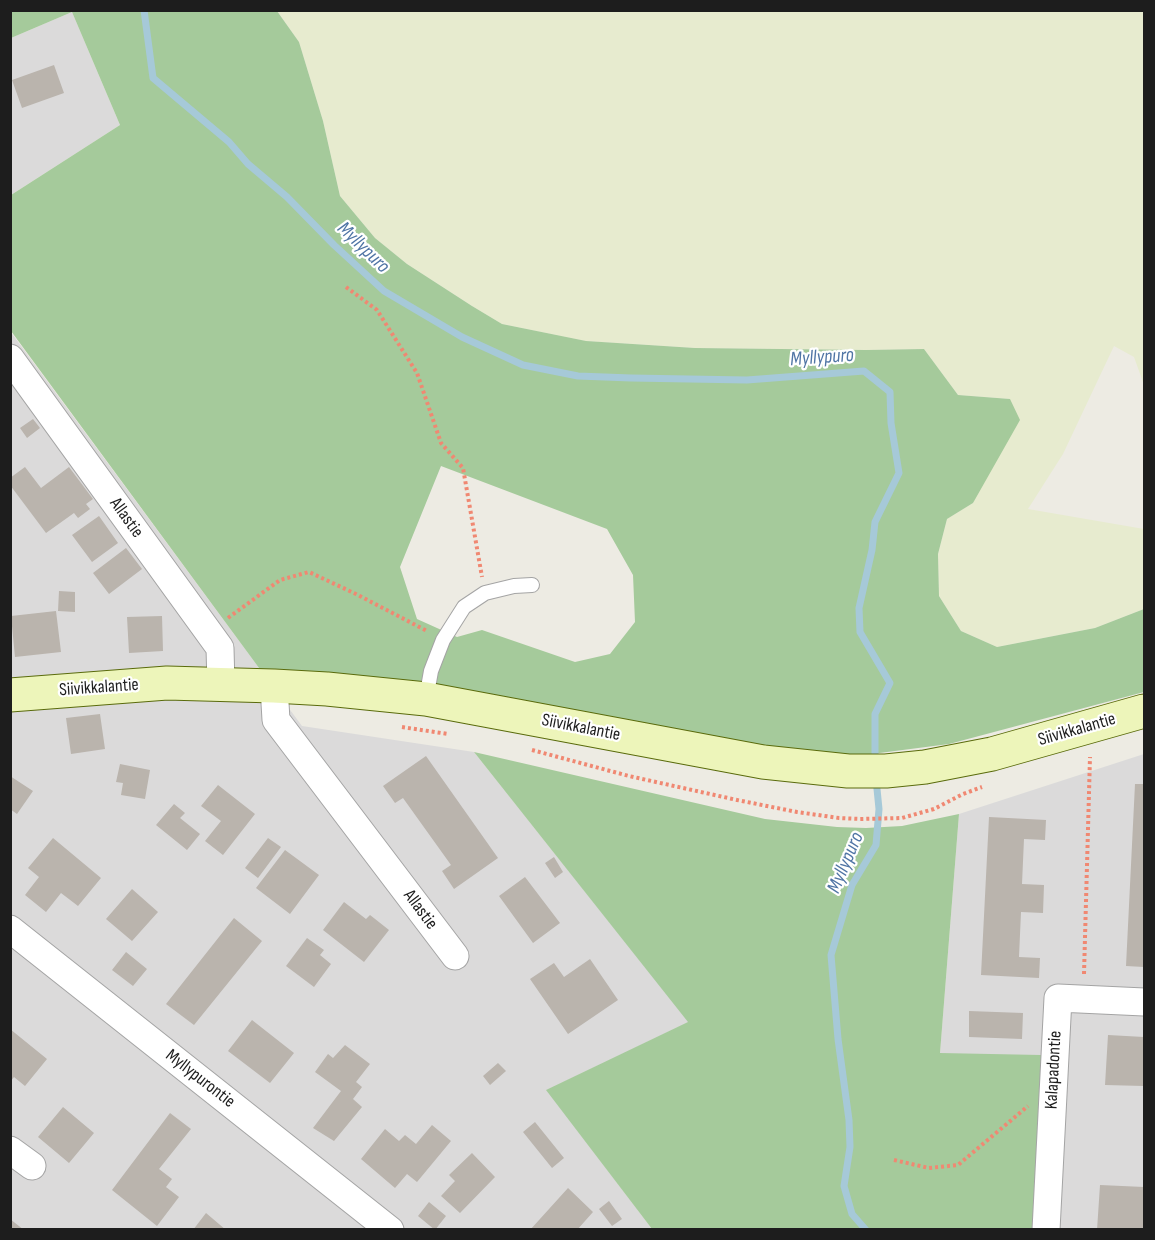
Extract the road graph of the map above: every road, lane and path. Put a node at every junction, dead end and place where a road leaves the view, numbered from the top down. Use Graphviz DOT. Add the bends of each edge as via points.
graph roads {
  1 [pos="346,287"];
  2 [pos="10,358"];
  3 [pos="532,585"];
  4 [pos="485,592"];
  5 [pos="208,632"];
  6 [pos="443,640"];
  7 [pos="221,685"];
  8 [pos="274,686"];
  9 [pos="10,695"];
  10 [pos="426,699"];
  11 [pos="1144,711"];
  12 [pos="397,726"];
  13 [pos="455,735"];
  14 [pos="522,748"];
  15 [pos="1079,760"];
  16 [pos="985,786"];
  17 [pos="10,929"];
  18 [pos="454,956"];
  19 [pos="1084,999"];
  20 [pos="1144,1002"];
  21 [pos="1053,1084"];
  22 [pos="894,1160"];
  23 [pos="390,1230"];
  24 [pos="1046,1230"];
  1 -- 4 [label="path" via="377,310 417,373 441,443 463,468"];
  2 -- 5 [label="street, Allastie"];
  3 -- 4 [label="lane"];
  4 -- 6 [label="lane" via="464,607"];
  5 -- 6 [label="path" via="280,580 309,572"];
  5 -- 7 [label="street, Allastie" via="220,648"];
  6 -- 10 [label="lane" via="431,670"];
  7 -- 8 [label="main road, Siivikkalantie"];
  7 -- 9 [label="main road, Siivikkalantie" via="167,683"];
  8 -- 10 [label="main road, Siivikkalantie"];
  8 -- 18 [label="street, Allastie" via="276,720"];
  10 -- 11 [label="main road, Siivikkalantie" via="764,762 848,771 925,767 992,754"];
  12 -- 13 [label="path"];
  14 -- 16 [label="path" via="747,802 840,818 902,818 934,809"];
  15 -- 19 [label="path" via="1090,757"];
  17 -- 23 [label="street, Myllypurontie"];
  19 -- 20 [label="street, Kalapadontie"];
  19 -- 21 [label="street, Kalapadontie" via="1058,998"];
  21 -- 22 [label="path" via="958,1165 929,1168"];
  21 -- 24 [label="street, Kalapadontie"];
}
